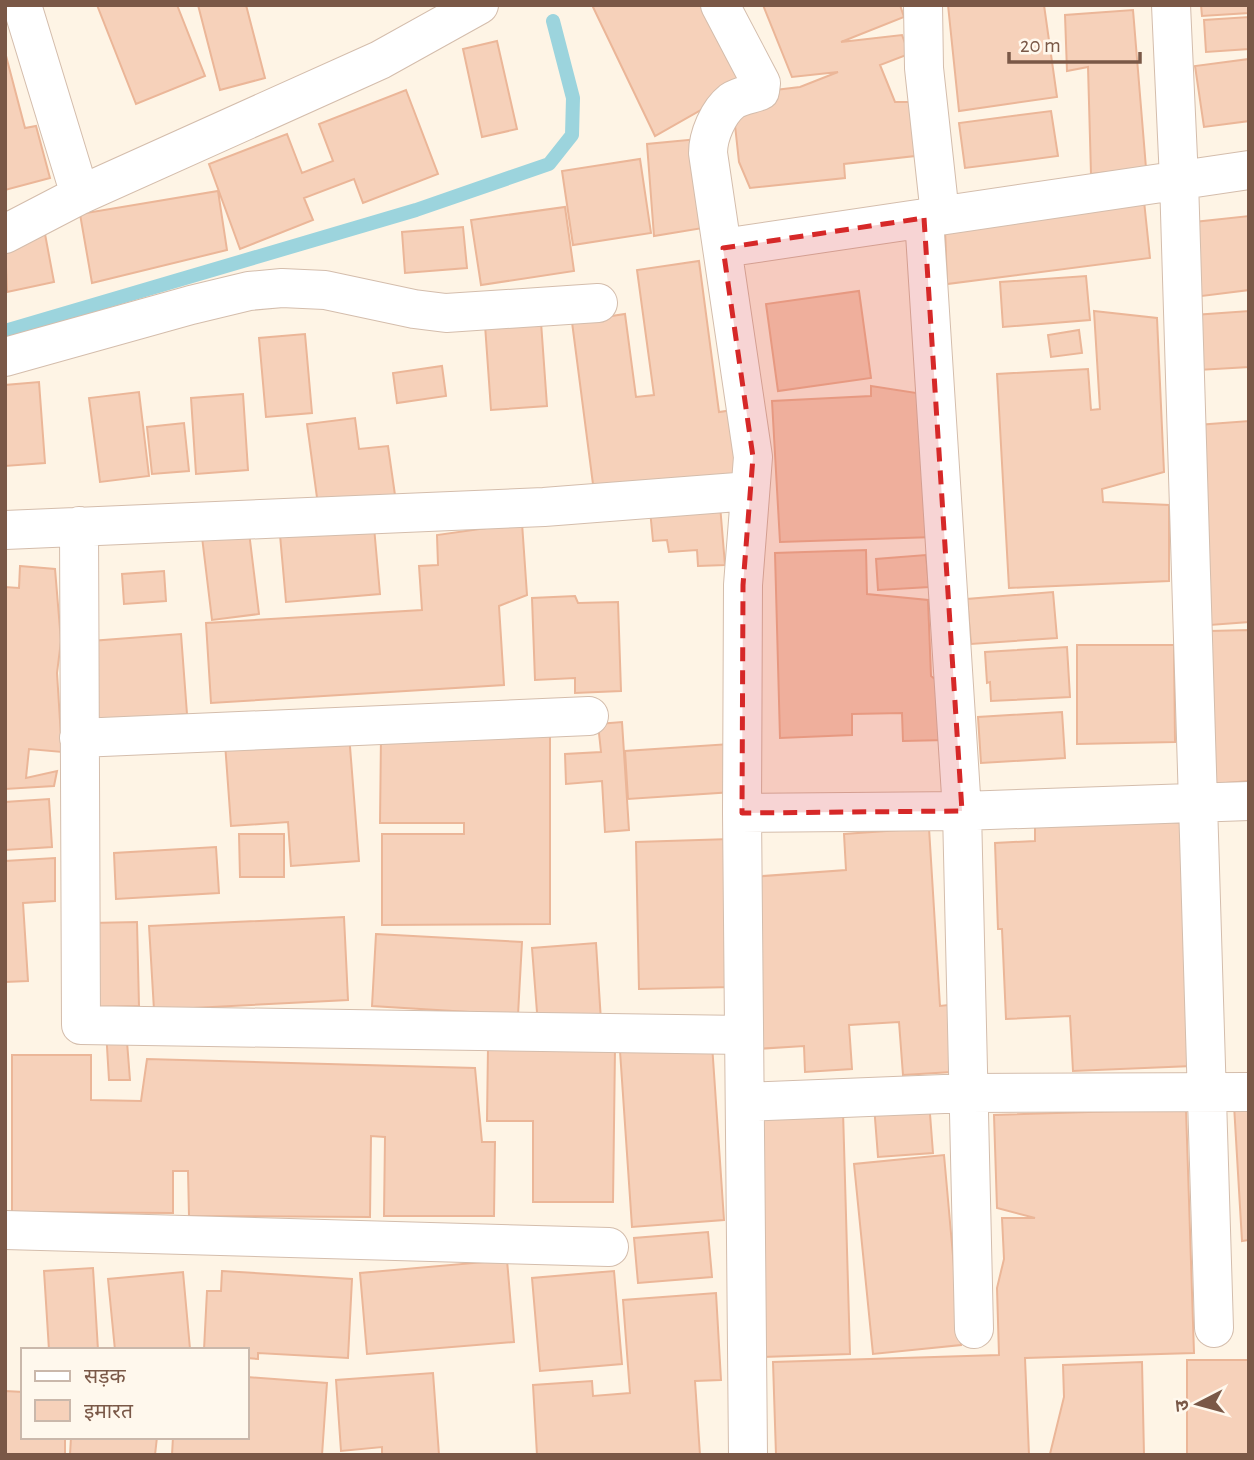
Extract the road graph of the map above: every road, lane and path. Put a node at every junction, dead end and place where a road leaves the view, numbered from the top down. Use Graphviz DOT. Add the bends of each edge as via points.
graph roads {
  1 [pos="22,5"];
  2 [pos="479,5"];
  3 [pos="720,5"];
  4 [pos="923,5"];
  5 [pos="1171,5"];
  6 [pos="1249,170"];
  7 [pos="1179,180"];
  8 [pos="80,195"];
  9 [pos="932,217"];
  10 [pos="5,234"];
  11 [pos="723,248"];
  12 [pos="597,303"];
  13 [pos="5,357"];
  14 [pos="750,491"];
  15 [pos="79,526"];
  16 [pos="5,530"];
  17 [pos="589,716"];
  18 [pos="79,738"];
  19 [pos="1249,801"];
  20 [pos="1199,802"];
  21 [pos="962,811"];
  22 [pos="741,813"];
  23 [pos="744,1035"];
  24 [pos="1249,1092"];
  25 [pos="969,1093"];
  26 [pos="1205,1093"];
  27 [pos="745,1102"];
  28 [pos="5,1230"];
  29 [pos="608,1247"];
  30 [pos="1214,1328"];
  31 [pos="974,1329"];
  32 [pos="748,1455"];
  1 -- 8 [label="street"];
  2 -- 8 [label="street" via="380,60"];
  3 -- 11 [label="street" via="761,83 760,91 733,100 708,139"];
  4 -- 9 [label="street"];
  5 -- 7 [label="street"];
  6 -- 7 [label="street"];
  7 -- 9 [label="street"];
  7 -- 20 [label="street"];
  8 -- 10 [label="street"];
  9 -- 11 [label="street"];
  9 -- 21 [label="street"];
  11 -- 14 [label="street" via="753,457"];
  12 -- 13 [label="street" via="446,313 325,290 249,291"];
  14 -- 15 [label="street" via="544,508"];
  14 -- 22 [label="street" via="743,584"];
  15 -- 16 [label="street"];
  15 -- 18 [label="street"];
  17 -- 18 [label="street"];
  18 -- 23 [label="street" via="81,1025"];
  19 -- 20 [label="street"];
  20 -- 21 [label="street"];
  20 -- 26 [label="street"];
  21 -- 22 [label="street"];
  21 -- 25 [label="street"];
  22 -- 23 [label="street"];
  23 -- 27 [label="street"];
  24 -- 26 [label="street"];
  25 -- 26 [label="street"];
  25 -- 27 [label="street"];
  25 -- 31 [label="street"];
  26 -- 30 [label="street"];
  27 -- 32 [label="street"];
  28 -- 29 [label="street"];
}
